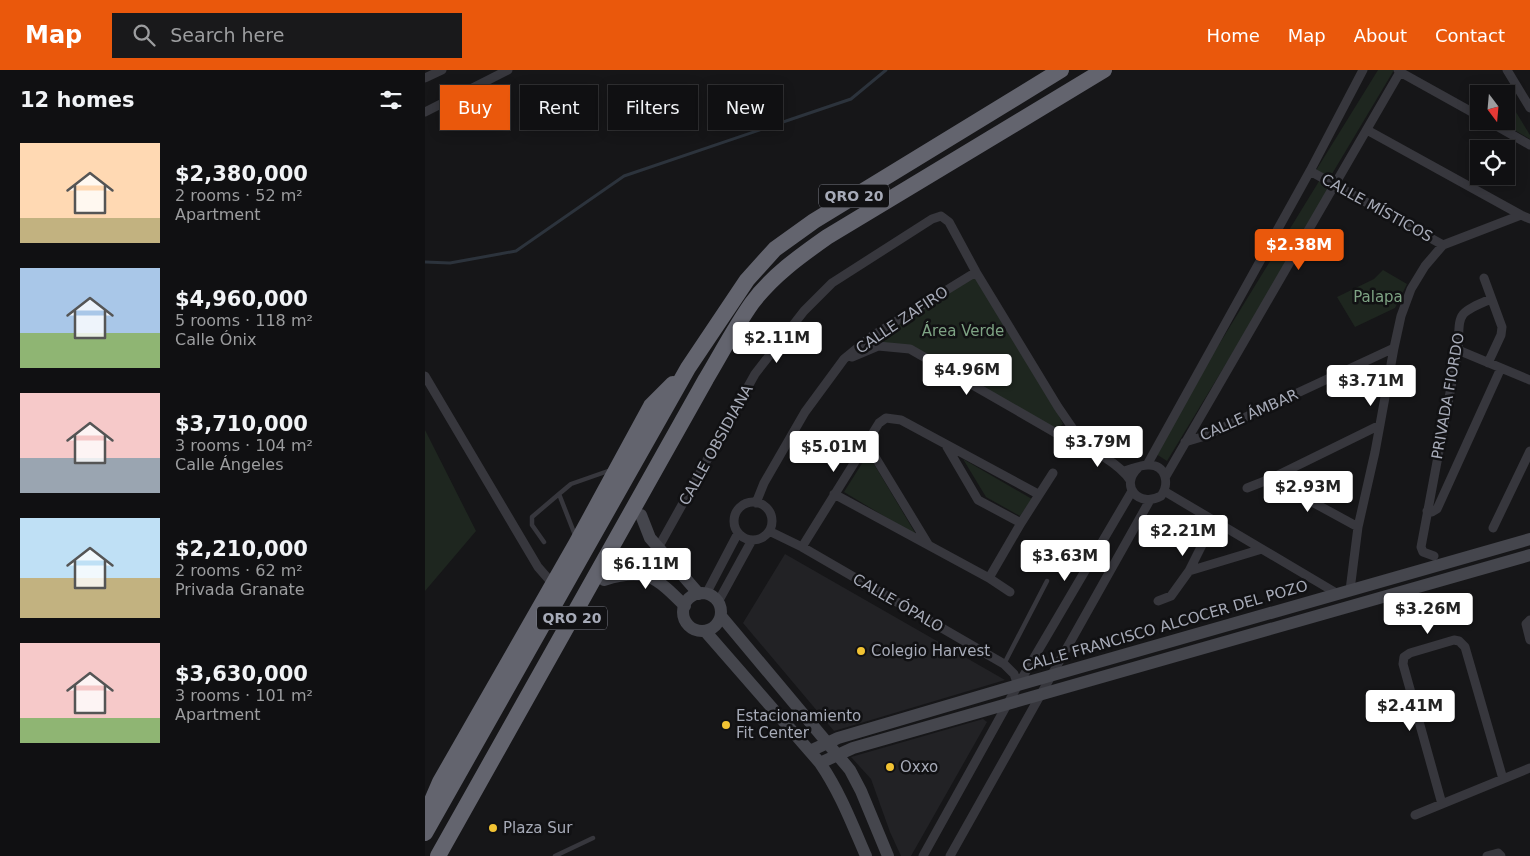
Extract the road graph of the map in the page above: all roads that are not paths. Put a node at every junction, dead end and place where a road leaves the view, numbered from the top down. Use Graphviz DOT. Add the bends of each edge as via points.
graph roads {
  1 [pos="442,70"];
  2 [pos="508,70"];
  3 [pos="1061,70"];
  4 [pos="1105,70"];
  5 [pos="1363,70"];
  6 [pos="1507,70"];
  7 [pos="1399,71"];
  8 [pos="426,76"];
  9 [pos="1530,108"];
  10 [pos="1470,111"];
  11 [pos="425,112"];
  12 [pos="1367,130"];
  13 [pos="1504,130"];
  14 [pos="1530,145"];
  15 [pos="1311,171"];
  16 [pos="1335,184"];
  17 [pos="1521,216"];
  18 [pos="1530,219"];
  19 [pos="1443,245"];
  20 [pos="976,272"];
  21 [pos="1484,278"];
  22 [pos="1491,299"];
  23 [pos="1394,348"];
  24 [pos="1458,350"];
  25 [pos="844,359"];
  26 [pos="1488,362"];
  27 [pos="688,368"];
  28 [pos="1501,368"];
  29 [pos="425,376"];
  30 [pos="706,379"];
  31 [pos="1530,380"];
  32 [pos="1070,424"];
  33 [pos="1380,425"];
  34 [pos="1057,434"];
  35 [pos="866,442"];
  36 [pos="1185,442"];
  37 [pos="946,445"];
  38 [pos="1084,446"];
  39 [pos="1530,451"];
  40 [pos="623,459"];
  41 [pos="1142,466"];
  42 [pos="1124,471"];
  43 [pos="1053,473"];
  44 [pos="1165,476"];
  45 [pos="1271,479"];
  46 [pos="1130,480"];
  47 [pos="1247,488"];
  48 [pos="1133,491"];
  49 [pos="1165,491"];
  50 [pos="559,494"];
  51 [pos="835,494"];
  52 [pos="1038,494"];
  53 [pos="1150,500"];
  54 [pos="756,503"];
  55 [pos="1427,511"];
  56 [pos="641,515"];
  57 [pos="1214,521"];
  58 [pos="1021,522"];
  59 [pos="1358,526"];
  60 [pos="1493,528"];
  61 [pos="769,531"];
  62 [pos="738,533"];
  63 [pos="1530,539"];
  64 [pos="752,540"];
  65 [pos="544,542"];
  66 [pos="575,544"];
  67 [pos="928,545"];
  68 [pos="802,547"];
  69 [pos="658,548"];
  70 [pos="1262,549"];
  71 [pos="1530,555"];
  72 [pos="1433,556"];
  73 [pos="1189,571"];
  74 [pos="989,578"];
  75 [pos="604,580"];
  76 [pos="1047,581"];
  77 [pos="552,583"];
  78 [pos="1350,590"];
  79 [pos="1010,592"];
  80 [pos="702,594"];
  81 [pos="1338,594"];
  82 [pos="1158,601"];
  83 [pos="718,602"];
  84 [pos="685,606"];
  85 [pos="721,616"];
  86 [pos="1530,620"];
  87 [pos="705,631"];
  88 [pos="1530,640"];
  89 [pos="1004,664"];
  90 [pos="1052,675"];
  91 [pos="1018,685"];
  92 [pos="1042,694"];
  93 [pos="1007,704"];
  94 [pos="827,742"];
  95 [pos="810,751"];
  96 [pos="837,754"];
  97 [pos="820,763"];
  98 [pos="1530,768"];
  99 [pos="1503,779"];
  100 [pos="427,804"];
  101 [pos="1442,804"];
  102 [pos="1415,815"];
  103 [pos="425,820"];
  104 [pos="425,833"];
  105 [pos="593,838"];
  106 [pos="1500,854"];
  107 [pos="438,856"];
  108 [pos="445,856"];
  109 [pos="555,856"];
  110 [pos="866,856"];
  111 [pos="887,856"];
  112 [pos="923,856"];
  113 [pos="950,856"];
  114 [pos="1487,856"];
  1 -- 8 [label="street"];
  2 -- 11 [label="street"];
  3 -- 27 [label="highway, QRO 20" via="814,221 775,249 747,280"];
  4 -- 30 [label="highway, QRO 20" via="827,237 798,258 752,303"];
  5 -- 15 [label="street"];
  6 -- 9 [label="street"];
  7 -- 10 [label="street"];
  7 -- 12 [label="street"];
  12 -- 16 [label="street"];
  12 -- 17 [label="street"];
  13 -- 14 [label="street"];
  15 -- 16 [label="street, CALLE MÍSTICOS"];
  15 -- 41 [label="street"];
  16 -- 19 [label="street, CALLE MÍSTICOS"];
  16 -- 36 [label="street"];
  17 -- 18 [label="street"];
  17 -- 19 [label="street"];
  19 -- 23 [label="street" via="1411,289"];
  20 -- 25 [label="street, CALLE ZAFIRO" via="872,336"];
  20 -- 32 [label="street"];
  20 -- 69 [label="street, CALLE OBSIDIANA" via="949,222 941,216 832,283 803,311 755,374"];
  21 -- 22 [label="street"];
  22 -- 24 [label="street, PRIVADA FIORDO" via="1466,310 1460,318"];
  22 -- 26 [label="street" via="1502,327"];
  23 -- 33 [label="street"];
  23 -- 36 [label="street, CALLE ÁMBAR" via="1205,436"];
  24 -- 26 [label="street"];
  24 -- 55 [label="street, PRIVADA FIORDO"];
  25 -- 34 [label="street" via="878,346 910,349"];
  25 -- 54 [label="street, CALLE ZAFIRO" via="805,412"];
  26 -- 28 [label="street"];
  27 -- 40 [label="highway" via="651,406"];
  27 -- 104 [label="highway, QRO 20"];
  28 -- 31 [label="street"];
  28 -- 55 [label="street, PRIVADA FIORDO" via="1437,509"];
  29 -- 77 [label="street" via="539,567"];
  30 -- 56 [label="highway" via="681,440"];
  30 -- 107 [label="highway, QRO 20"];
  32 -- 34 [label="street" via="1065,433"];
  32 -- 38 [label="street"];
  33 -- 45 [label="street"];
  33 -- 59 [label="street"];
  34 -- 38 [label="street"];
  35 -- 37 [label="street" via="886,418 901,420"];
  35 -- 51 [label="street"];
  35 -- 67 [label="street"];
  36 -- 44 [label="street"];
  37 -- 52 [label="street"];
  37 -- 58 [label="street" via="978,500"];
  38 -- 42 [label="street"];
  39 -- 60 [label="street"];
  40 -- 50 [label="lane" via="609,471 571,484"];
  40 -- 66 [label="highway"];
  41 -- 42 [label="street"];
  41 -- 44 [label="street" via="1158,467"];
  41 -- 46 [label="street"];
  42 -- 46 [label="street"];
  43 -- 52 [label="street"];
  44 -- 49 [label="street"];
  45 -- 47 [label="street"];
  45 -- 59 [label="street"];
  46 -- 48 [label="street"];
  48 -- 53 [label="street" via="1140,498"];
  48 -- 91 [label="street"];
  49 -- 53 [label="street"];
  49 -- 57 [label="street"];
  50 -- 65 [label="lane" via="532,517 532,524"];
  50 -- 66 [label="lane"];
  51 -- 67 [label="street"];
  51 -- 68 [label="street"];
  52 -- 58 [label="street"];
  53 -- 90 [label="street"];
  54 -- 61 [label="street" via="770,514"];
  54 -- 62 [label="street" via="743,505 735,514"];
  55 -- 72 [label="street, PRIVADA FIORDO" via="1421,550 1427,556"];
  56 -- 69 [label="street" via="650,538"];
  56 -- 75 [label="highway"];
  57 -- 70 [label="street"];
  57 -- 73 [label="street"];
  58 -- 74 [label="street"];
  59 -- 78 [label="street"];
  61 -- 64 [label="street"];
  61 -- 68 [label="street, CALLE ÓPALO"];
  62 -- 64 [label="street"];
  62 -- 80 [label="street"];
  63 -- 78 [label="street, CALLE FRANCISCO ALCOCER DEL POZO"];
  64 -- 83 [label="street"];
  66 -- 77 [label="highway"];
  67 -- 74 [label="street"];
  68 -- 89 [label="street, CALLE ÓPALO"];
  69 -- 80 [label="street"];
  70 -- 73 [label="street"];
  70 -- 81 [label="street"];
  71 -- 92 [label="street"];
  73 -- 82 [label="street" via="1171,596"];
  74 -- 79 [label="street"];
  75 -- 84 [label="street" via="628,573 647,575 664,585"];
  75 -- 108 [label="highway"];
  76 -- 89 [label="lane"];
  77 -- 100 [label="highway"];
  78 -- 81 [label="street, CALLE FRANCISCO ALCOCER DEL POZO"];
  80 -- 83 [label="street"];
  80 -- 84 [label="street" via="690,598"];
  81 -- 90 [label="street, CALLE FRANCISCO ALCOCER DEL POZO"];
  83 -- 85 [label="street"];
  84 -- 87 [label="street" via="683,612 688,624"];
  85 -- 87 [label="street" via="715,626"];
  85 -- 94 [label="street"];
  86 -- 88 [label="street" via="1526,624"];
  87 -- 95 [label="street"];
  89 -- 91 [label="street, CALLE ÓPALO" via="1014,674"];
  90 -- 91 [label="street, CALLE FRANCISCO ALCOCER DEL POZO"];
  90 -- 92 [label="street"];
  91 -- 93 [label="street"];
  91 -- 94 [label="street, CALLE FRANCISCO ALCOCER DEL POZO"];
  92 -- 93 [label="street"];
  92 -- 113 [label="street"];
  93 -- 96 [label="street"];
  93 -- 112 [label="street"];
  94 -- 95 [label="street, CALLE FRANCISCO ALCOCER DEL POZO"];
  94 -- 96 [label="street"];
  95 -- 97 [label="street"];
  96 -- 97 [label="street"];
  96 -- 111 [label="street" via="861,791"];
  97 -- 110 [label="street" via="835,787"];
  98 -- 99 [label="street"];
  99 -- 101 [label="street"];
  99 -- 101 [label="street" via="1465,647 1454,640 1410,653 1404,657 1403,664"];
  100 -- 103 [label="highway"];
  101 -- 102 [label="street"];
  105 -- 109 [label="lane"];
  106 -- 114 [label="street"];
}
